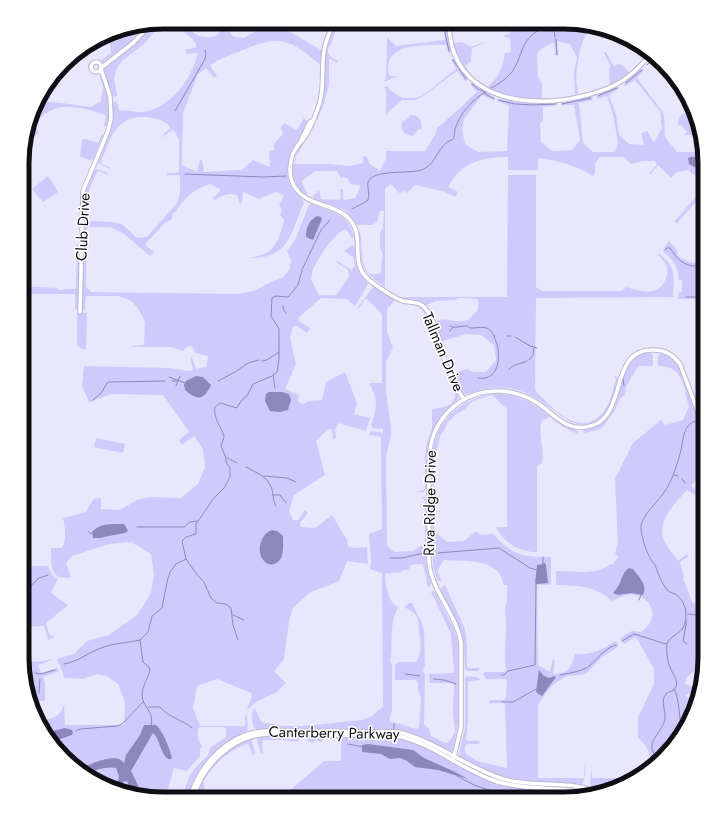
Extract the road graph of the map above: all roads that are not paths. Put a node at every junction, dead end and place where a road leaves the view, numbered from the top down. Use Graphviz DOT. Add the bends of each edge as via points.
graph roads {
  1 [pos="331,29"];
  2 [pos="450,29"];
  3 [pos="145,31"];
  4 [pos="647,58"];
  5 [pos="108,61"];
  6 [pos="99,63"];
  7 [pos="101,68"];
  8 [pos="97,72"];
  9 [pos="103,76"];
  10 [pos="80,312"];
  11 [pos="464,400"];
  12 [pos="698,412"];
  13 [pos="454,759"];
  14 [pos="588,789"];
  15 [pos="579,791"];
  16 [pos="192,792"];
  17 [pos="196,792"];
  1 -- 11 [label="street, Tallman Drive" via="325,47 322,95 312,124 293,154 290,165 291,178 295,187 306,198 340,211 351,221 357,236 358,264 367,278 400,299 417,303 426,309 451,376"];
  2 -- 4 [label="street" via="451,43 459,62 471,78 494,94 512,99 561,100 590,94 620,82"];
  3 -- 5 [label="street" via="133,43"];
  5 -- 6 [label="street"];
  5 -- 7 [label="street"];
  6 -- 7 [label="street"];
  6 -- 8 [label="street" via="91,66 92,70"];
  7 -- 8 [label="street"];
  7 -- 9 [label="street, Club Drive"];
  8 -- 9 [label="street"];
  9 -- 10 [label="street, Club Drive" via="110,96 111,118 83,191"];
  11 -- 12 [label="street, Riva Ridge Drive" via="489,391 514,392 533,400 568,424 590,426 609,412 628,361 641,352 656,350 670,354 680,365"];
  11 -- 13 [label="street, Riva Ridge Drive" via="450,410 439,425 432,438 429,458 430,569 461,642 461,727"];
  13 -- 14 [label="street, Canterberry Parkway" via="511,781 567,785"];
  13 -- 15 [label="street, Canterberry Parkway" via="486,777 508,784"];
  13 -- 16 [label="street, Canterberry Parkway" via="415,737 394,732 258,731 238,739 213,757 198,776"];
  13 -- 17 [label="street, Canterberry Parkway" via="411,739 394,735 260,734 241,741 216,758 201,778"];
}
